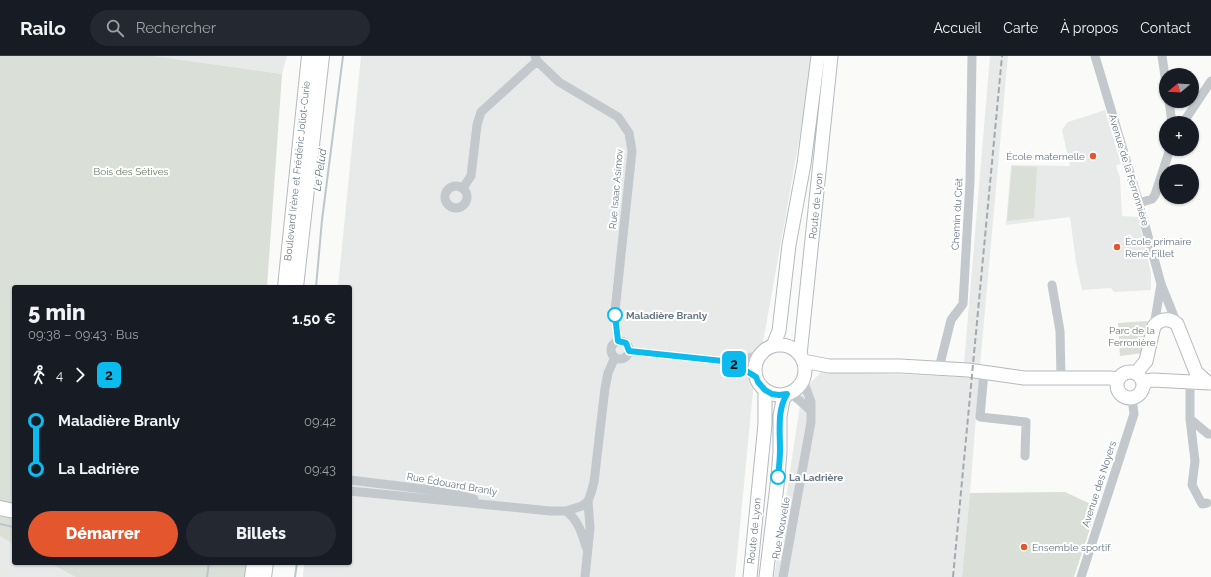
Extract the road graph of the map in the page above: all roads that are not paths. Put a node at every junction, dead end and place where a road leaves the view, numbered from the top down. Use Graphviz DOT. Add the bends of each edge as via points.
graph roads {
  1 [pos="309,56"];
  2 [pos="322,56"];
  3 [pos="818,56"];
  4 [pos="831,56"];
  5 [pos="972,56"];
  6 [pos="1095,56"];
  7 [pos="1162,56"];
  8 [pos="536,59"];
  9 [pos="1164,68"];
  10 [pos="1211,81"];
  11 [pos="1188,116"];
  12 [pos="1168,156"];
  13 [pos="463,188"];
  14 [pos="1139,203"];
  15 [pos="1161,284"];
  16 [pos="285,285"];
  17 [pos="296,285"];
  18 [pos="1052,285"];
  19 [pos="1177,324"];
  20 [pos="1154,326"];
  21 [pos="618,341"];
  22 [pos="773,346"];
  23 [pos="629,351"];
  24 [pos="760,355"];
  25 [pos="615,356"];
  26 [pos="802,358"];
  27 [pos="1146,361"];
  28 [pos="732,362"];
  29 [pos="829,366"];
  30 [pos="939,368"];
  31 [pos="984,372"];
  32 [pos="1136,373"];
  33 [pos="756,377"];
  34 [pos="1061,377"];
  35 [pos="1190,378"];
  36 [pos="803,379"];
  37 [pos="1118,379"];
  38 [pos="1148,382"];
  39 [pos="1210,383"];
  40 [pos="765,390"];
  41 [pos="788,394"];
  42 [pos="1132,398"];
  43 [pos="810,411"];
  44 [pos="1190,419"];
  45 [pos="1208,429"];
  46 [pos="1024,456"];
  47 [pos="352,480"];
  48 [pos="352,492"];
  49 [pos="588,501"];
  50 [pos="1207,503"];
  51 [pos="0,508"];
  52 [pos="12,511"];
  53 [pos="550,511"];
  54 [pos="566,511"];
  55 [pos="588,554"];
  56 [pos="254,565"];
  57 [pos="266,565"];
  58 [pos="252,577"];
  59 [pos="264,577"];
  60 [pos="585,577"];
  61 [pos="750,577"];
  62 [pos="766,577"];
  63 [pos="783,577"];
  64 [pos="1081,577"];
  1 -- 16 [label="main road, Boulevard Irène et Frédéric Joliot-Curie"];
  2 -- 17 [label="main road, Boulevard Irène et Frédéric Joliot-Curie"];
  3 -- 22 [label="main road, Route de Lyon" via="804,164 789,245 778,331"];
  4 -- 26 [label="main road, Route de Lyon"];
  5 -- 30 [label="street, Chemin du Crêt" via="970,181 963,304 952,320"];
  6 -- 14 [label="street, Avenue de la Ferronnière"];
  7 -- 9 [label="street"];
  8 -- 13 [label="street, Rue Isaac Asimov" via="481,112 471,176"];
  8 -- 21 [label="street, Rue Isaac Asimov" via="559,82 618,117 629,133 632,150 615,311"];
  10 -- 11 [label="street"];
  12 -- 14 [label="street" via="1155,195 1152,199"];
  14 -- 15 [label="street, Avenue de la Ferronnière"];
  15 -- 19 [label="street, Avenue de la Ferronnière"];
  15 -- 20 [label="street, Avenue de la Ferronnière"];
  18 -- 34 [label="street" via="1060,331"];
  19 -- 20 [label="main road" via="1166,319"];
  19 -- 35 [label="main road, Avenue de la Ferronnière"];
  20 -- 27 [label="main road, Avenue de la Ferronnière"];
  21 -- 23 [label="street" via="626,343"];
  21 -- 25 [label="street" via="612,346"];
  22 -- 24 [label="main road"];
  22 -- 26 [label="main road" via="788,347"];
  23 -- 25 [label="street" via="625,357"];
  23 -- 28 [label="street"];
  24 -- 28 [label="street"];
  24 -- 33 [label="main road" via="756,362"];
  25 -- 49 [label="street" via="606,381 594,482"];
  26 -- 29 [label="main road"];
  26 -- 36 [label="main road" via="805,370"];
  27 -- 32 [label="main road, Avenue de la Ferronnière"];
  27 -- 38 [label="main road"];
  28 -- 33 [label="street"];
  29 -- 30 [label="main road"];
  29 -- 36 [label="main road"];
  30 -- 31 [label="main road"];
  31 -- 34 [label="main road" via="1024,378"];
  31 -- 46 [label="street" via="980,417 1026,422"];
  32 -- 37 [label="main road" via="1126,372"];
  32 -- 38 [label="main road"];
  33 -- 40 [label="main road"];
  34 -- 37 [label="main road"];
  35 -- 38 [label="main road"];
  35 -- 39 [label="main road, Avenue de la Ferronnière"];
  35 -- 44 [label="street"];
  36 -- 41 [label="main road" via="798,388"];
  36 -- 43 [label="street, Rue Nouvelle" via="811,402"];
  37 -- 42 [label="main road" via="1118,391 1127,398"];
  38 -- 42 [label="main road" via="1138,396"];
  40 -- 41 [label="main road" via="772,394"];
  40 -- 61 [label="main road, Route de Lyon" via="765,424"];
  41 -- 43 [label="street"];
  41 -- 62 [label="main road, Route de Lyon" via="783,400 780,416 778,477"];
  42 -- 64 [label="street, Avenue des Noyers" via="1134,414"];
  43 -- 63 [label="street, Rue Nouvelle"];
  44 -- 45 [label="street"];
  44 -- 50 [label="street" via="1195,461 1192,485 1202,504"];
  47 -- 53 [label="street, Rue Édouard Branly" via="448,492"];
  48 -- 53 [label="street, Rue Édouard Branly"];
  49 -- 54 [label="street, Rue Édouard Branly" via="578,508"];
  49 -- 55 [label="street"];
  51 -- 52 [label="main road"];
  53 -- 54 [label="street, Rue Édouard Branly"];
  54 -- 55 [label="street" via="572,515 580,528"];
  55 -- 60 [label="street"];
  56 -- 58 [label="main road"];
  57 -- 59 [label="main road"];
}
